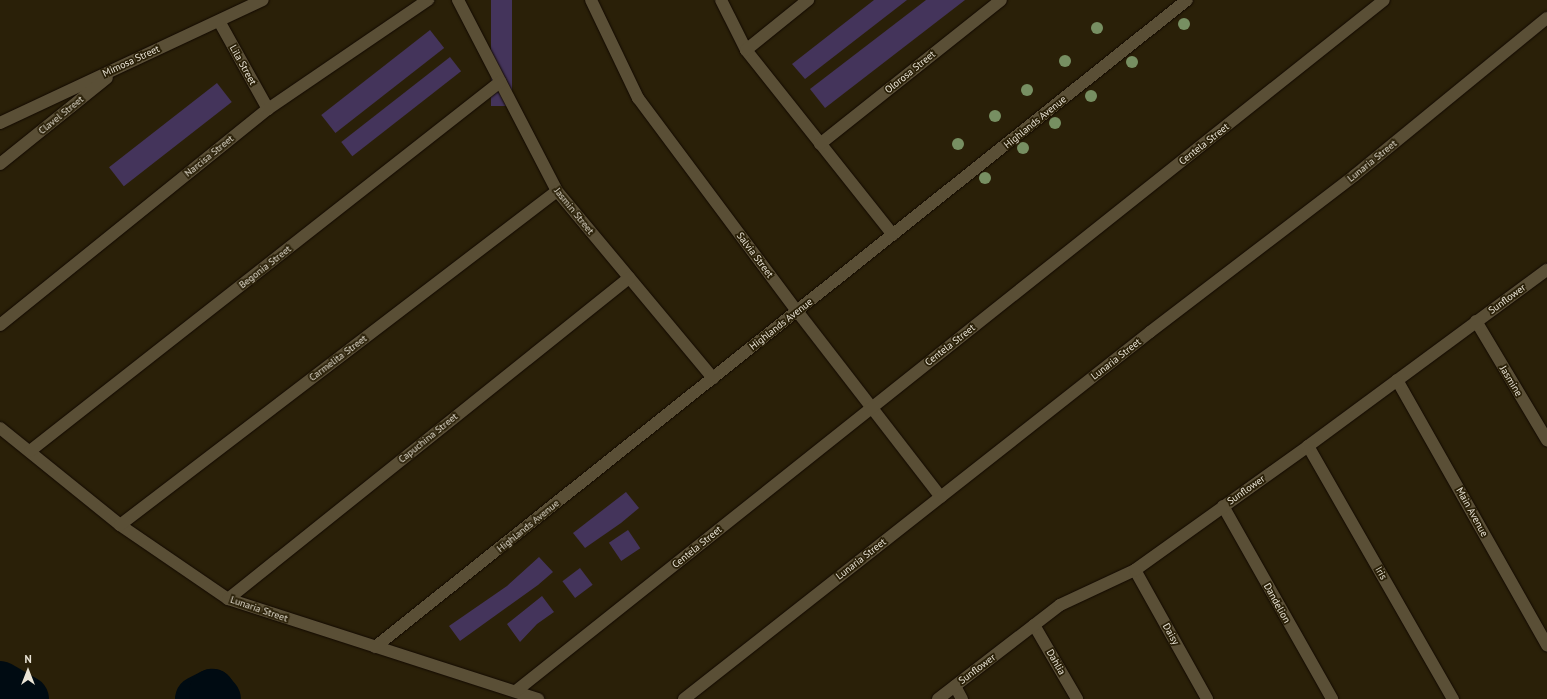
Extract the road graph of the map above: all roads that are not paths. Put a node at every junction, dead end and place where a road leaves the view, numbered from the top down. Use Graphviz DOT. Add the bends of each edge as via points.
graph roads {
  1 [pos="263,0"];
  2 [pos="428,0"];
  3 [pos="458,0"];
  4 [pos="591,0"];
  5 [pos="721,0"];
  6 [pos="808,0"];
  7 [pos="1001,0"];
  8 [pos="1187,0"];
  9 [pos="1384,0"];
  10 [pos="1547,18"];
  11 [pos="219,20"];
  12 [pos="746,50"];
  13 [pos="122,66"];
  14 [pos="500,82"];
  15 [pos="268,109"];
  16 [pos="0,123"];
  17 [pos="820,144"];
  18 [pos="0,164"];
  19 [pos="557,192"];
  20 [pos="893,235"];
  21 [pos="1547,270"];
  22 [pos="629,278"];
  23 [pos="797,311"];
  24 [pos="1476,321"];
  25 [pos="0,325"];
  26 [pos="713,378"];
  27 [pos="1397,380"];
  28 [pos="871,408"];
  29 [pos="0,428"];
  30 [pos="1547,440"];
  31 [pos="1308,446"];
  32 [pos="30,451"];
  33 [pos="941,497"];
  34 [pos="1223,506"];
  35 [pos="120,525"];
  36 [pos="1135,570"];
  37 [pos="228,599"];
  38 [pos="1034,625"];
  39 [pos="1547,645"];
  40 [pos="375,648"];
  41 [pos="955,686"];
  42 [pos="516,691"];
  43 [pos="538,699"];
  44 [pos="684,699"];
  45 [pos="938,699"];
  46 [pos="962,699"];
  47 [pos="1077,699"];
  48 [pos="1207,699"];
  49 [pos="1332,699"];
  50 [pos="1453,699"];
  1 -- 11 [label="street, Mimosa Street"];
  2 -- 15 [label="street, Narcisa Street"];
  3 -- 14 [label="street, Jasmin Street"];
  4 -- 23 [label="street, Salvia Street" via="638,98"];
  5 -- 12 [label="street"];
  6 -- 12 [label="street"];
  7 -- 17 [label="street, Olorosa Street"];
  8 -- 20 [label="street, Highlands Avenue"];
  9 -- 28 [label="street, Centela Street"];
  10 -- 33 [label="street, Lunaria Street" via="1355,175"];
  11 -- 13 [label="street, Mimosa Street"];
  11 -- 15 [label="street, Lila Street"];
  12 -- 17 [label="street"];
  13 -- 16 [label="street, Mimosa Street"];
  13 -- 18 [label="street, Clavel Street"];
  14 -- 19 [label="street, Jasmin Street"];
  14 -- 32 [label="street, Begonia Street"];
  15 -- 25 [label="street, Narcisa Street"];
  17 -- 20 [label="street"];
  19 -- 22 [label="street, Jasmin Street"];
  19 -- 35 [label="street, Carmelita Street"];
  20 -- 23 [label="street, Highlands Avenue"];
  21 -- 24 [label="street, Sunflower"];
  22 -- 26 [label="street, Jasmin Street"];
  22 -- 37 [label="street, Capuchina Street"];
  23 -- 26 [label="street, Highlands Avenue"];
  23 -- 28 [label="street, Salvia Street"];
  24 -- 27 [label="street, Sunflower"];
  24 -- 30 [label="street, Jasmine"];
  26 -- 40 [label="street, Highlands Avenue"];
  27 -- 31 [label="street, Sunflower"];
  27 -- 39 [label="street, Main Avenue"];
  28 -- 33 [label="street, Salvia Street"];
  28 -- 42 [label="street, Centela Street"];
  29 -- 32 [label="street, Lunaria Street"];
  31 -- 34 [label="street, Sunflower"];
  31 -- 50 [label="street, Iris"];
  32 -- 35 [label="street, Lunaria Street"];
  33 -- 44 [label="street, Lunaria Street"];
  34 -- 36 [label="street, Sunflower"];
  34 -- 49 [label="street, Dandelion"];
  35 -- 37 [label="street, Lunaria Street"];
  36 -- 38 [label="street, Sunflower" via="1060,605"];
  36 -- 48 [label="street, Daisy"];
  37 -- 40 [label="street, Lunaria Street"];
  38 -- 41 [label="street, Sunflower"];
  38 -- 47 [label="street, Dahlia"];
  40 -- 42 [label="street, Lunaria Street"];
  41 -- 45 [label="street, Sunflower"];
  41 -- 46 [label="street"];
  42 -- 43 [label="street, Lunaria Street"];
}
